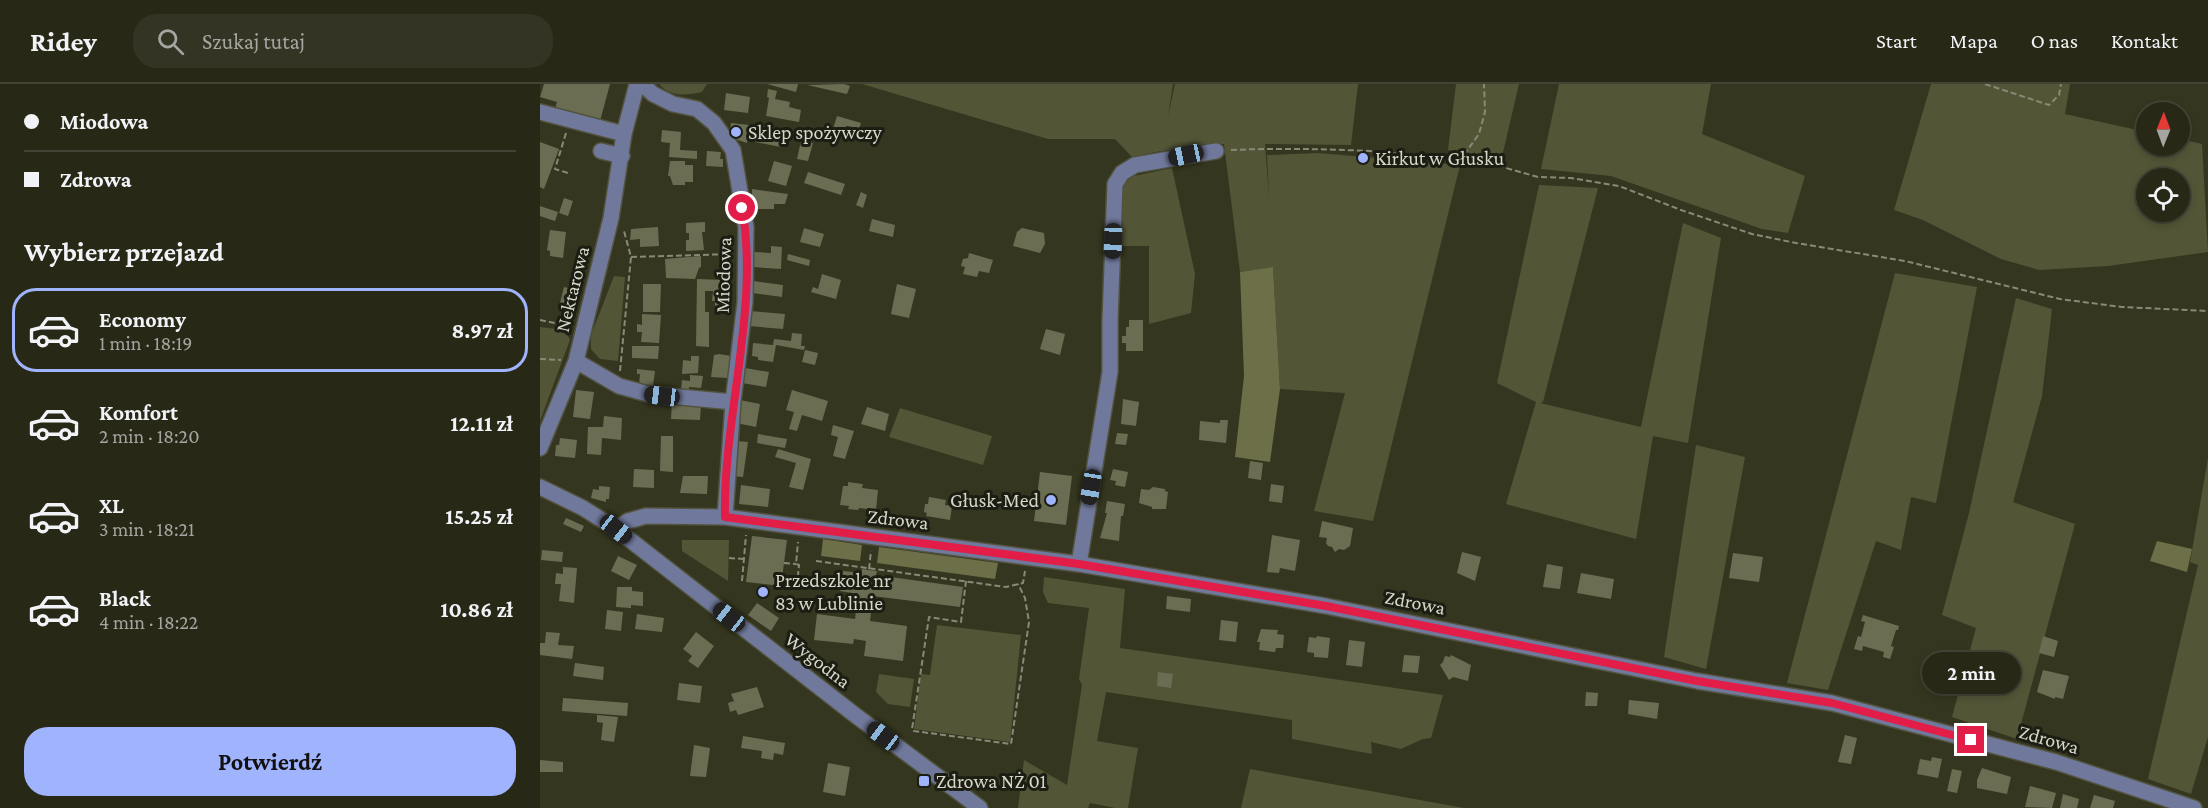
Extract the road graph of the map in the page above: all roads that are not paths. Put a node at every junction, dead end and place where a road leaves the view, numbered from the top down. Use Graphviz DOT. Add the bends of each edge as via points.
graph roads {
  1 [pos="636,84"];
  2 [pos="642,84"];
  3 [pos="540,112"];
  4 [pos="624,135"];
  5 [pos="601,151"];
  6 [pos="1216,151"];
  7 [pos="622,156"];
  8 [pos="576,361"];
  9 [pos="733,402"];
  10 [pos="540,448"];
  11 [pos="540,487"];
  12 [pos="725,517"];
  13 [pos="616,529"];
  14 [pos="1079,564"];
  15 [pos="980,808"];
  16 [pos="2194,808"];
  1 -- 4 [label="street"];
  2 -- 9 [label="street, Miodowa" via="673,104 697,109 714,123 733,150 746,227 745,302"];
  3 -- 4 [label="street"];
  4 -- 7 [label="street, Nektarowa"];
  5 -- 7 [label="street"];
  6 -- 14 [label="street" via="1135,165 1122,173 1115,184 1110,372"];
  7 -- 8 [label="street, Nektarowa"];
  8 -- 9 [label="street" via="619,386 648,394"];
  8 -- 10 [label="street, Nektarowa"];
  9 -- 12 [label="street, Miodowa"];
  11 -- 13 [label="street, Wygodna"];
  12 -- 13 [label="street, Zdrowa" via="646,516"];
  12 -- 14 [label="street, Zdrowa"];
  13 -- 15 [label="street, Wygodna"];
  14 -- 16 [label="street, Zdrowa" via="1326,606 1697,681 1832,703 2056,762"];
}
